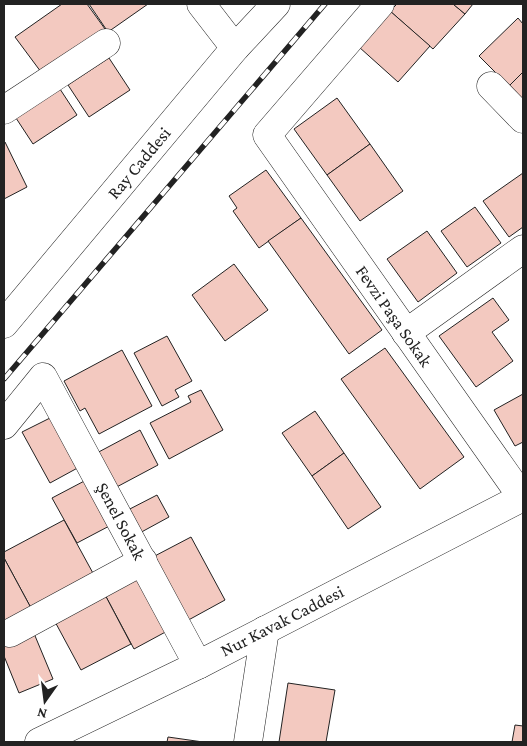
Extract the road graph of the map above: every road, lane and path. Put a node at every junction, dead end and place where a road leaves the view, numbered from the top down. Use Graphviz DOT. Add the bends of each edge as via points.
graph roads {
  1 [pos="201,4"];
  2 [pos="276,4"];
  3 [pos="380,4"];
  4 [pos="106,43"];
  5 [pos="235,48"];
  6 [pos="491,86"];
  7 [pos="4,110"];
  8 [pos="523,119"];
  9 [pos="523,250"];
  10 [pos="4,324"];
  11 [pos="406,333"];
  12 [pos="4,426"];
  13 [pos="523,497"];
  14 [pos="143,561"];
  15 [pos="265,630"];
  16 [pos="10,634"];
  17 [pos="198,665"];
  18 [pos="69,735"];
  19 [pos="40,742"];
  20 [pos="248,742"];
  1 -- 5 [label="street"];
  2 -- 5 [label="street, Ray Caddesi"];
  3 -- 11 [label="street, Fevzi Paşa Sokak" via="266,135"];
  4 -- 7 [label="street"];
  5 -- 10 [label="street, Ray Caddesi"];
  6 -- 8 [label="street"];
  9 -- 11 [label="street"];
  11 -- 13 [label="street, Fevzi Paşa Sokak"];
  12 -- 14 [label="street, Şenel Sokak" via="43,377"];
  13 -- 15 [label="street, Nur Kavak Caddesi"];
  14 -- 16 [label="street"];
  14 -- 17 [label="street, Şenel Sokak"];
  15 -- 17 [label="street, Nur Kavak Caddesi"];
  15 -- 20 [label="street"];
  17 -- 18 [label="street, Nur Kavak Caddesi"];
  18 -- 19 [label="street, Nur Kavak Caddesi"];
}
